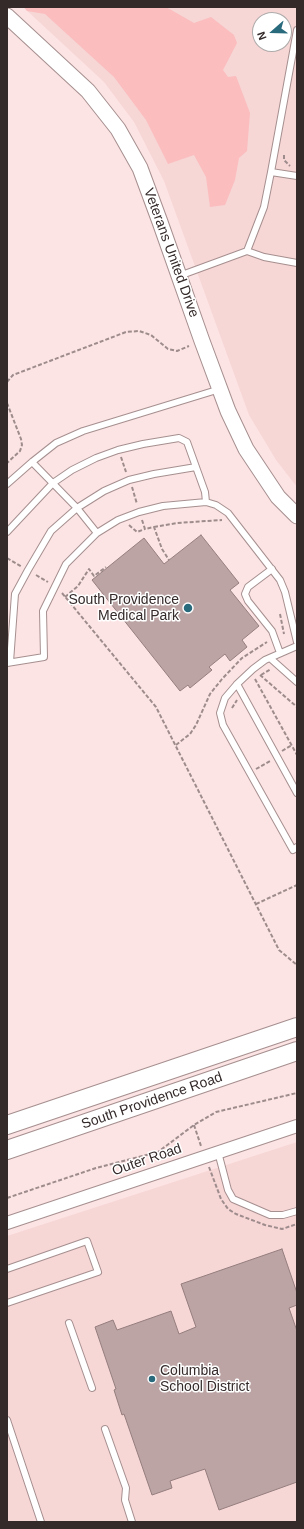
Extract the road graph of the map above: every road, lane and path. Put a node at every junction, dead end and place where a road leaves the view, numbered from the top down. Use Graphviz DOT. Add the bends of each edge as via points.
graph roads {
  1 [pos="7,16"];
  2 [pos="297,30"];
  3 [pos="284,154"];
  4 [pos="292,166"];
  5 [pos="271,172"];
  6 [pos="297,176"];
  7 [pos="247,250"];
  8 [pos="297,263"];
  9 [pos="179,276"];
  10 [pos="202,341"];
  11 [pos="7,382"];
  12 [pos="220,389"];
  13 [pos="7,403"];
  14 [pos="32,462"];
  15 [pos="7,463"];
  16 [pos="196,467"];
  17 [pos="53,483"];
  18 [pos="7,484"];
  19 [pos="206,502"];
  20 [pos="77,508"];
  21 [pos="297,516"];
  22 [pos="226,525"];
  23 [pos="154,527"];
  24 [pos="123,528"];
  25 [pos="145,529"];
  26 [pos="7,532"];
  27 [pos="97,533"];
  28 [pos="7,558"];
  29 [pos="106,567"];
  30 [pos="272,569"];
  31 [pos="28,570"];
  32 [pos="55,587"];
  33 [pos="65,597"];
  34 [pos="280,612"];
  35 [pos="284,634"];
  36 [pos="297,642"];
  37 [pos="297,646"];
  38 [pos="280,653"];
  39 [pos="270,658"];
  40 [pos="8,663"];
  41 [pos="252,670"];
  42 [pos="297,682"];
  43 [pos="237,684"];
  44 [pos="297,707"];
  45 [pos="297,755"];
  46 [pos="297,793"];
  47 [pos="297,847"];
  48 [pos="297,885"];
  49 [pos="256,904"];
  50 [pos="297,965"];
  51 [pos="297,1026"];
  52 [pos="297,1051"];
  53 [pos="297,1093"];
  54 [pos="7,1125"];
  55 [pos="297,1126"];
  56 [pos="7,1150"];
  57 [pos="218,1152"];
  58 [pos="7,1198"];
  59 [pos="297,1210"];
  60 [pos="7,1223"];
  61 [pos="7,1270"];
  62 [pos="7,1303"];
  63 [pos="69,1323"];
  64 [pos="92,1388"];
  65 [pos="7,1420"];
  66 [pos="105,1429"];
  67 [pos="41,1522"];
  68 [pos="132,1522"];
  1 -- 9 [label="street, Veterans United Drive" via="88,91 118,129 140,168"];
  2 -- 5 [label="lane"];
  3 -- 4 [label="path" via="284,160"];
  5 -- 6 [label="lane"];
  5 -- 7 [label="lane" via="264,206"];
  7 -- 8 [label="lane" via="264,257"];
  7 -- 9 [label="lane"];
  9 -- 10 [label="street, Veterans United Drive"];
  10 -- 11 [label="path" via="177,351 168,349 151,335 139,331 126,332 13,375"];
  10 -- 12 [label="street, Veterans United Drive"];
  12 -- 14 [label="lane" via="82,431 56,443"];
  12 -- 21 [label="street, Veterans United Drive" via="246,449 278,496"];
  13 -- 15 [label="path" via="22,445 20,452"];
  14 -- 17 [label="lane"];
  14 -- 18 [label="lane"];
  16 -- 17 [label="lane" via="187,442 179,438 143,444 96,458"];
  16 -- 19 [label="lane"];
  16 -- 20 [label="lane" via="129,480 104,491"];
  17 -- 20 [label="lane"];
  17 -- 26 [label="lane"];
  19 -- 27 [label="lane" via="163,506 139,512 118,520"];
  19 -- 30 [label="lane" via="228,513"];
  20 -- 27 [label="lane"];
  20 -- 31 [label="lane" via="51,531"];
  22 -- 23 [label="path" via="222,520"];
  24 -- 25 [label="path" via="129,525 137,532"];
  27 -- 32 [label="lane" via="66,564"];
  28 -- 31 [label="path"];
  29 -- 33 [label="path" via="94,576 88,569 78,586"];
  30 -- 36 [label="lane" via="285,592"];
  30 -- 38 [label="lane" via="248,587 246,594 248,601 272,631"];
  31 -- 32 [label="path"];
  31 -- 40 [label="lane" via="15,594"];
  32 -- 33 [label="path"];
  32 -- 40 [label="lane" via="43,611 44,657"];
  33 -- 49 [label="path" via="156,706"];
  34 -- 35 [label="path"];
  37 -- 38 [label="lane"];
  38 -- 39 [label="lane"];
  39 -- 41 [label="lane"];
  39 -- 42 [label="lane"];
  41 -- 43 [label="lane"];
  41 -- 44 [label="path"];
  41 -- 45 [label="path"];
  43 -- 46 [label="lane"];
  43 -- 47 [label="lane" via="226,698 220,713 223,724 293,850"];
  48 -- 49 [label="path"];
  49 -- 50 [label="path" via="279,950"];
  51 -- 54 [label="main road, South Providence Road"];
  52 -- 56 [label="main road, South Providence Road"];
  53 -- 58 [label="path" via="216,1112 194,1124 158,1152 96,1168"];
  55 -- 57 [label="street, Outer Road"];
  57 -- 59 [label="lane" via="228,1190 233,1199 270,1215 283,1215"];
  57 -- 60 [label="street, Outer Road"];
  61 -- 62 [label="lane" via="87,1241 98,1272"];
  63 -- 64 [label="lane"];
  65 -- 67 [label="lane"];
  66 -- 68 [label="lane" via="126,1488 124,1500"];
}
